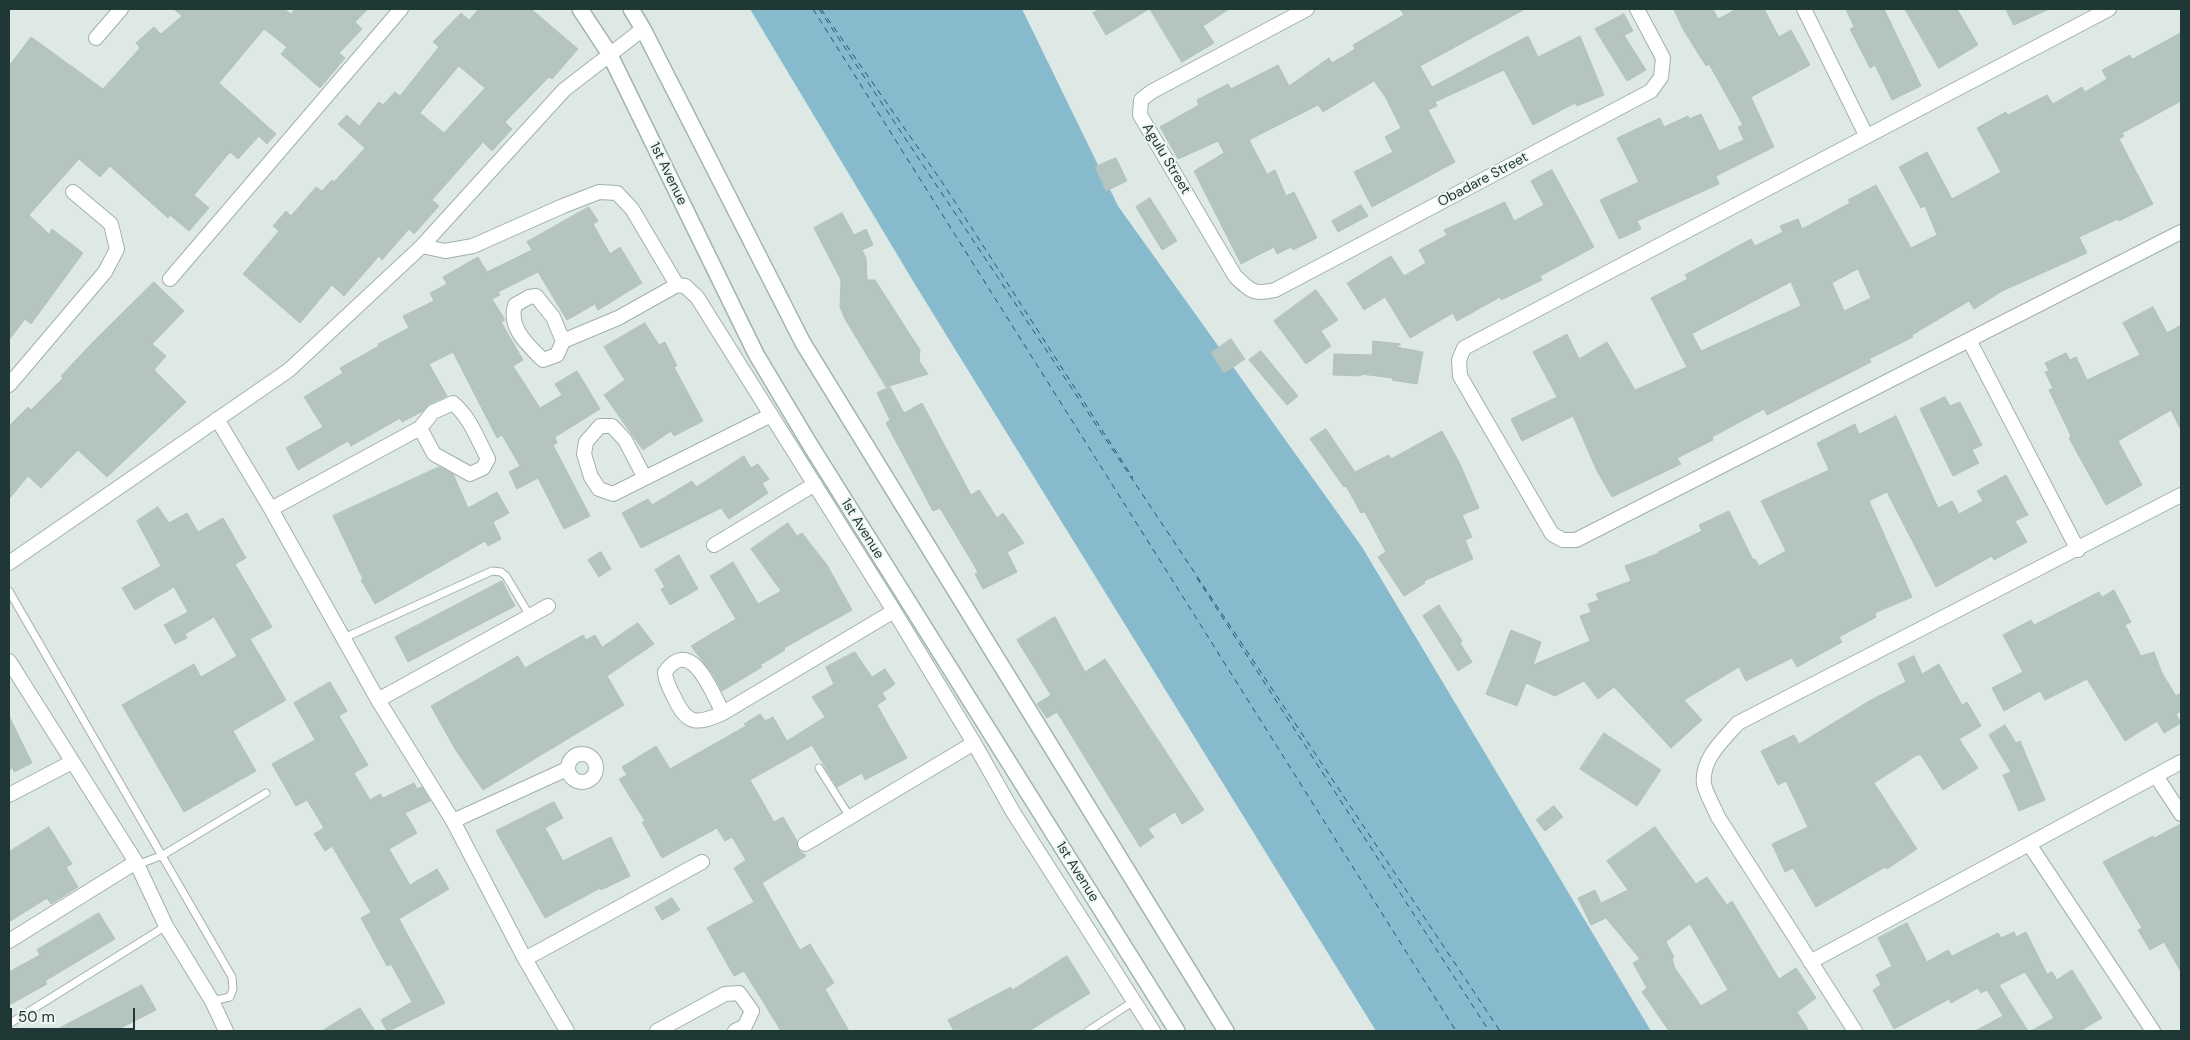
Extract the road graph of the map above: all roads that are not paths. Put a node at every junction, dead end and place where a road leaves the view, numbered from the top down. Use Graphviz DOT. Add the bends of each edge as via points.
graph roads {
  1 [pos="121,9"];
  2 [pos="401,9"];
  3 [pos="580,9"];
  4 [pos="631,9"];
  5 [pos="1307,9"];
  6 [pos="1637,9"];
  7 [pos="1804,9"];
  8 [pos="2109,9"];
  9 [pos="644,29"];
  10 [pos="96,38"];
  11 [pos="609,53"];
  12 [pos="1866,135"];
  13 [pos="73,192"];
  14 [pos="2181,232"];
  15 [pos="422,246"];
  16 [pos="1235,276"];
  17 [pos="170,278"];
  18 [pos="677,285"];
  19 [pos="563,340"];
  20 [pos="1969,340"];
  21 [pos="9,385"];
  22 [pos="771,414"];
  23 [pos="217,419"];
  24 [pos="420,428"];
  25 [pos="645,478"];
  26 [pos="815,484"];
  27 [pos="2181,495"];
  28 [pos="271,509"];
  29 [pos="714,545"];
  30 [pos="2078,550"];
  31 [pos="9,563"];
  32 [pos="9,590"];
  33 [pos="548,606"];
  34 [pos="894,611"];
  35 [pos="530,616"];
  36 [pos="344,638"];
  37 [pos="9,661"];
  38 [pos="378,700"];
  39 [pos="723,713"];
  40 [pos="974,743"];
  41 [pos="72,762"];
  42 [pos="2181,762"];
  43 [pos="819,768"];
  44 [pos="567,769"];
  45 [pos="2156,776"];
  46 [pos="266,793"];
  47 [pos="9,795"];
  48 [pos="2181,814"];
  49 [pos="850,817"];
  50 [pos="453,821"];
  51 [pos="805,844"];
  52 [pos="2029,844"];
  53 [pos="163,855"];
  54 [pos="702,862"];
  55 [pos="136,864"];
  56 [pos="166,926"];
  57 [pos="9,941"];
  58 [pos="525,959"];
  59 [pos="1810,962"];
  60 [pos="1134,1001"];
  61 [pos="212,1002"];
  62 [pos="9,1024"];
  63 [pos="226,1031"];
  64 [pos="567,1031"];
  65 [pos="657,1031"];
  66 [pos="735,1031"];
  67 [pos="1088,1031"];
  68 [pos="1153,1031"];
  69 [pos="1177,1031"];
  70 [pos="1226,1031"];
  71 [pos="1855,1031"];
  72 [pos="2153,1031"];
  1 -- 10 [label="street"];
  2 -- 17 [label="street"];
  3 -- 11 [label="main road, 1st Avenue"];
  4 -- 9 [label="main road"];
  5 -- 16 [label="street, Agulu Street" via="1141,100 1140,114"];
  6 -- 16 [label="street, Obadare Street" via="1663,58 1661,77 1651,91 1275,290 1259,294"];
  7 -- 12 [label="street"];
  8 -- 12 [label="street"];
  9 -- 11 [label="street"];
  9 -- 70 [label="main road" via="802,343"];
  11 -- 15 [label="street" via="564,90"];
  11 -- 69 [label="main road, 1st Avenue" via="756,354"];
  12 -- 20 [label="street" via="1464,348 1459,360 1460,376 1552,534 1563,540 1576,540"];
  13 -- 21 [label="street" via="111,224 117,249 105,272"];
  14 -- 20 [label="street"];
  15 -- 18 [label="street" via="445,251 472,246 600,192 617,193 632,209"];
  15 -- 23 [label="street" via="289,370"];
  18 -- 19 [label="street" via="618,318"];
  18 -- 22 [label="street" via="685,286 697,297"];
  19 -- 19 [label="street" via="557,355 543,360 513,323 515,305 536,296 553,317"];
  20 -- 30 [label="street"];
  22 -- 25 [label="street"];
  22 -- 26 [label="street"];
  23 -- 28 [label="street"];
  23 -- 31 [label="street"];
  24 -- 24 [label="street" via="433,412 453,403 466,414 488,459 483,468 470,474 434,454"];
  24 -- 28 [label="street"];
  25 -- 25 [label="street" via="613,494 600,489 591,477 584,454 586,442 600,426 612,426 626,440"];
  26 -- 29 [label="street"];
  26 -- 34 [label="street"];
  27 -- 30 [label="street"];
  28 -- 36 [label="street"];
  30 -- 59 [label="street" via="1738,723 1711,754 1705,768 1704,784 1718,817"];
  32 -- 53 [label="lane"];
  33 -- 35 [label="street"];
  34 -- 39 [label="street"];
  34 -- 40 [label="street"];
  35 -- 36 [label="lane" via="506,576 492,571"];
  35 -- 38 [label="street"];
  36 -- 38 [label="street"];
  37 -- 41 [label="street"];
  38 -- 50 [label="street"];
  39 -- 39 [label="street" via="706,721 682,715 665,679 664,672 671,662 684,658 690,660"];
  40 -- 49 [label="street"];
  40 -- 60 [label="street" via="1012,812"];
  41 -- 47 [label="street"];
  41 -- 55 [label="street"];
  42 -- 45 [label="street"];
  43 -- 49 [label="lane"];
  44 -- 50 [label="street"];
  45 -- 48 [label="street"];
  45 -- 52 [label="street"];
  46 -- 53 [label="lane"];
  49 -- 51 [label="street"];
  50 -- 58 [label="street"];
  52 -- 59 [label="street"];
  52 -- 72 [label="street"];
  53 -- 55 [label="lane"];
  53 -- 61 [label="lane" via="232,977 230,997"];
  54 -- 58 [label="street"];
  55 -- 56 [label="street"];
  55 -- 57 [label="street"];
  56 -- 61 [label="street"];
  56 -- 62 [label="lane"];
  58 -- 64 [label="street"];
  59 -- 71 [label="street"];
  60 -- 67 [label="lane"];
  60 -- 68 [label="street"];
  61 -- 63 [label="street"];
  65 -- 66 [label="street" via="725,994 738,993 752,1011 745,1026"];
}
